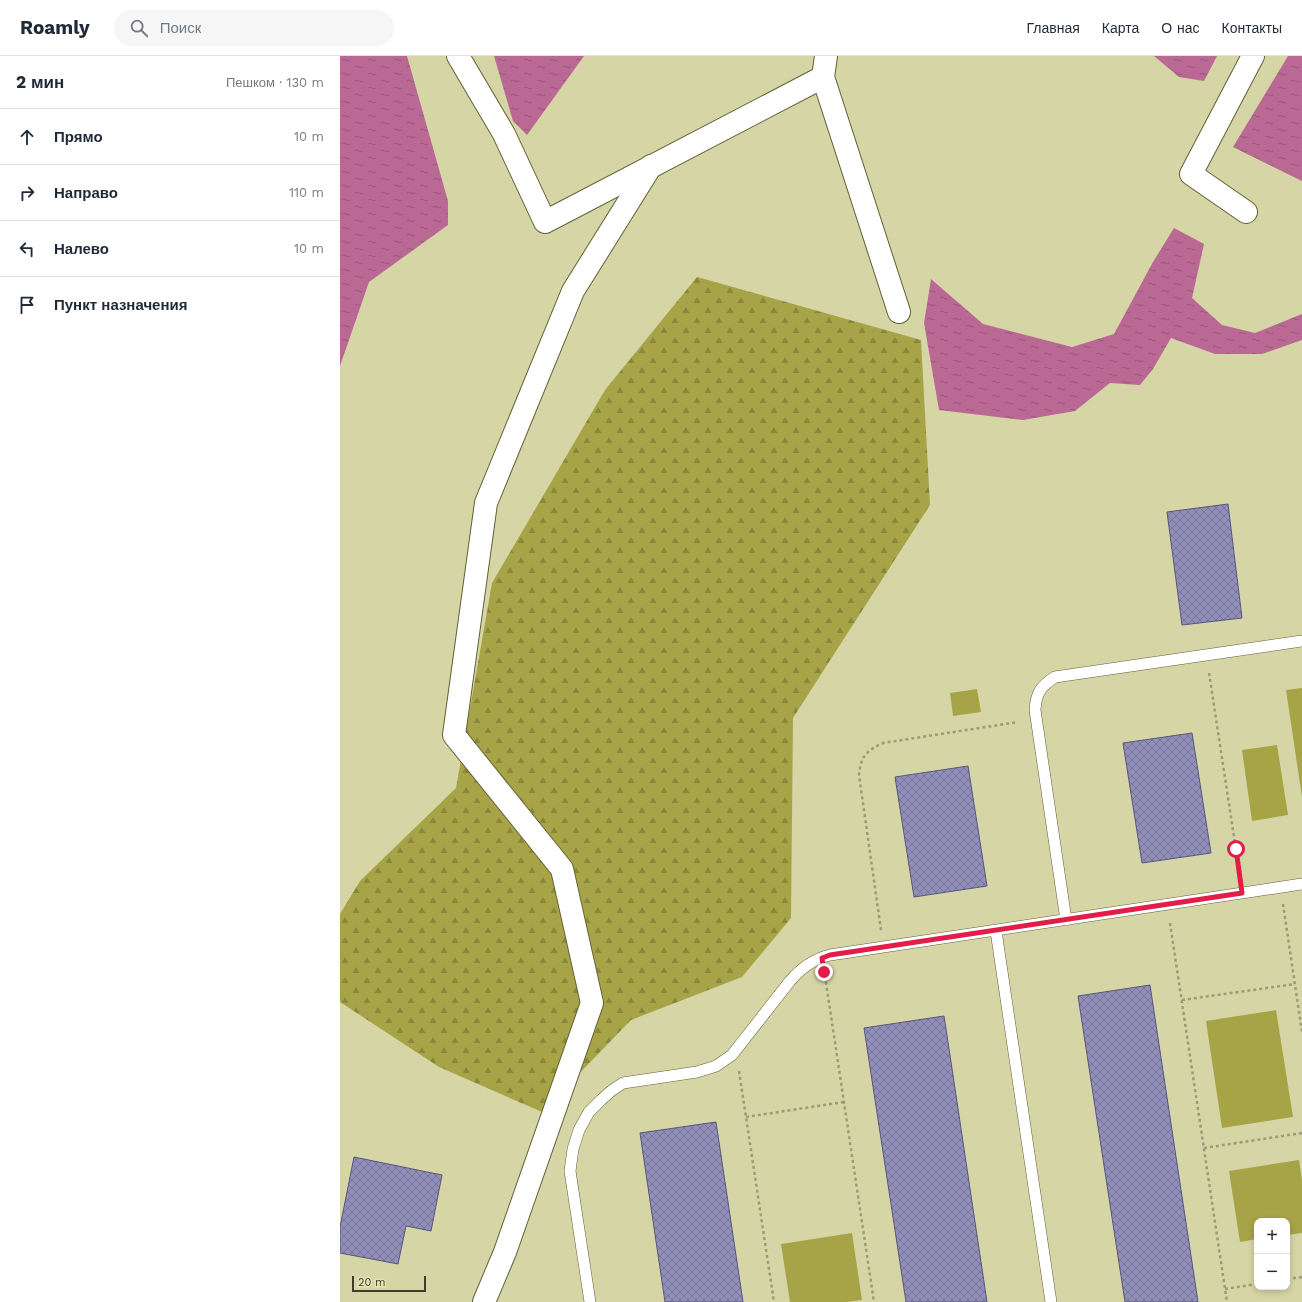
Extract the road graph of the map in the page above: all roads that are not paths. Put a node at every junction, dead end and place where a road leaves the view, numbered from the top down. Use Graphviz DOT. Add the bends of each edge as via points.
graph roads {
  1 [pos="458,56"];
  2 [pos="826,56"];
  3 [pos="1253,56"];
  4 [pos="823,77"];
  5 [pos="652,166"];
  6 [pos="1246,212"];
  7 [pos="899,312"];
  8 [pos="1302,641"];
  9 [pos="1302,884"];
  10 [pos="1066,920"];
  11 [pos="996,931"];
  12 [pos="484,1302"];
  13 [pos="590,1302"];
  14 [pos="1052,1302"];
  1 -- 5 [label="street" via="504,134 545,222"];
  2 -- 4 [label="street"];
  3 -- 6 [label="street" via="1191,174"];
  4 -- 5 [label="street"];
  4 -- 7 [label="street"];
  5 -- 12 [label="street" via="574,292 486,503 454,735 562,869 592,1003 505,1252"];
  8 -- 10 [label="lane" via="1056,677 1046,683 1036,699 1035,710"];
  9 -- 10 [label="lane"];
  10 -- 11 [label="lane"];
  11 -- 13 [label="lane" via="884,947 812,962 797,973 723,1062 707,1070 623,1084 601,1100 579,1130 572,1149 570,1171"];
  11 -- 14 [label="lane"];
}
